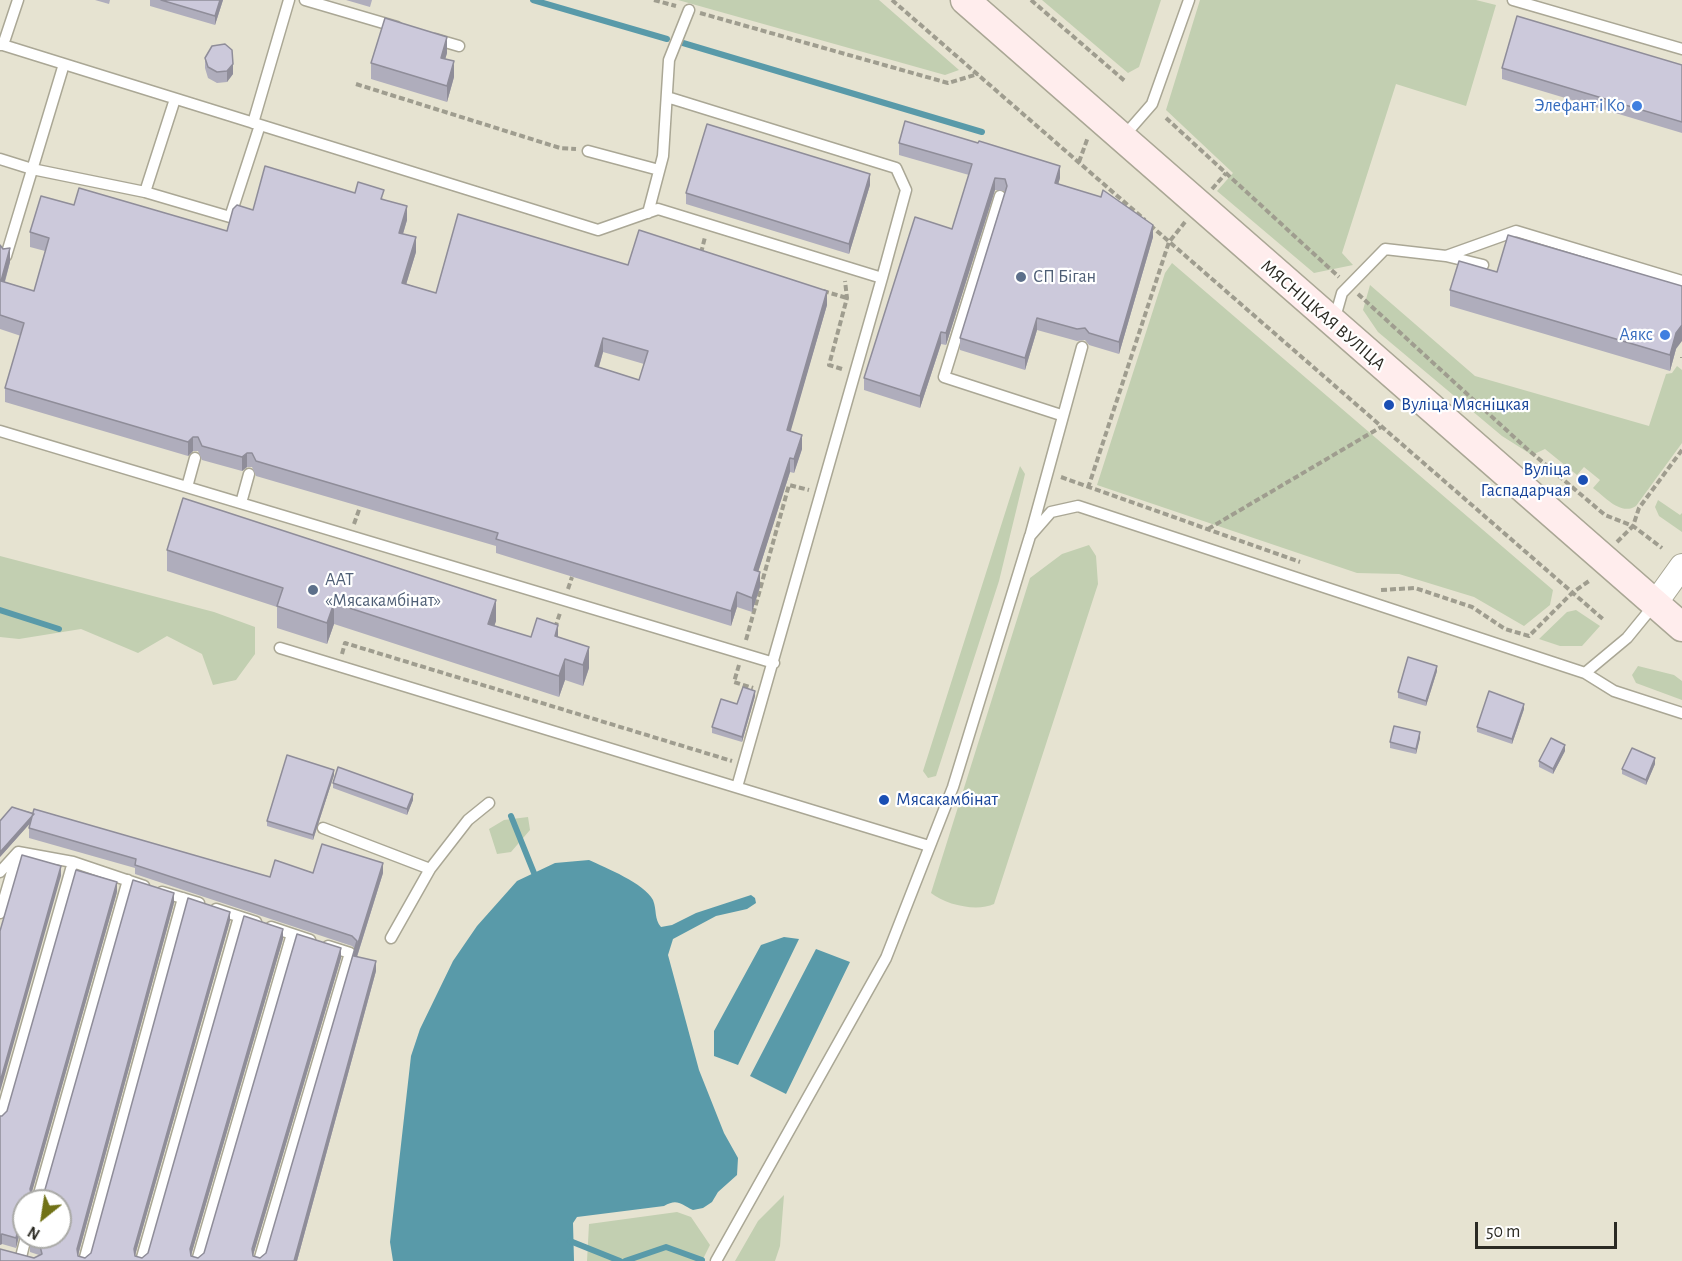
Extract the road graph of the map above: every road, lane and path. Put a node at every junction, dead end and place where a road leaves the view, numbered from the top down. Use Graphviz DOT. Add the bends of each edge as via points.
graph roads {
  1 [pos="18,0"];
  2 [pos="289,0"];
  3 [pos="305,0"];
  4 [pos="654,0"];
  5 [pos="892,0"];
  6 [pos="965,0"];
  7 [pos="1030,0"];
  8 [pos="1189,0"];
  9 [pos="1513,0"];
  10 [pos="689,10"];
  11 [pos="404,30"];
  12 [pos="426,36"];
  13 [pos="1,45"];
  14 [pos="459,46"];
  15 [pos="1682,49"];
  16 [pos="64,64"];
  17 [pos="978,74"];
  18 [pos="1126,82"];
  19 [pos="356,84"];
  20 [pos="667,97"];
  21 [pos="175,99"];
  22 [pos="1166,118"];
  23 [pos="257,124"];
  24 [pos="1123,138"];
  25 [pos="588,151"];
  26 [pos="0,159"];
  27 [pos="33,169"];
  28 [pos="659,170"];
  29 [pos="1226,173"];
  30 [pos="1212,189"];
  31 [pos="145,192"];
  32 [pos="999,196"];
  33 [pos="648,213"];
  34 [pos="1185,221"];
  35 [pos="708,225"];
  36 [pos="1169,242"];
  37 [pos="6,256"];
  38 [pos="1446,256"];
  39 [pos="712,259"];
  40 [pos="1483,264"];
  41 [pos="843,266"];
  42 [pos="882,278"];
  43 [pos="1682,281"];
  44 [pos="1349,286"];
  45 [pos="813,288"];
  46 [pos="847,298"];
  47 [pos="1333,324"];
  48 [pos="1082,347"];
  49 [pos="855,374"];
  50 [pos="1061,415"];
  51 [pos="1381,426"];
  52 [pos="0,431"];
  53 [pos="1682,450"];
  54 [pos="195,458"];
  55 [pos="1047,471"];
  56 [pos="249,474"];
  57 [pos="187,487"];
  58 [pos="1088,488"];
  59 [pos="821,494"];
  60 [pos="241,503"];
  61 [pos="1633,526"];
  62 [pos="1207,529"];
  63 [pos="1030,536"];
  64 [pos="1617,543"];
  65 [pos="1662,548"];
  66 [pos="1305,564"];
  67 [pos="1682,566"];
  68 [pos="1589,581"];
  69 [pos="1371,586"];
  70 [pos="1572,593"];
  71 [pos="1654,605"];
  72 [pos="1605,620"];
  73 [pos="1682,627"];
  74 [pos="280,648"];
  75 [pos="742,654"];
  76 [pos="774,663"];
  77 [pos="339,666"];
  78 [pos="1586,673"];
  79 [pos="765,691"];
  80 [pos="1682,713"];
  81 [pos="744,764"];
  82 [pos="737,788"];
  83 [pos="489,803"];
  84 [pos="323,828"];
  85 [pos="929,846"];
  86 [pos="18,852"];
  87 [pos="72,862"];
  88 [pos="430,869"];
  89 [pos="0,872"];
  90 [pos="128,880"];
  91 [pos="183,898"];
  92 [pos="0,913"];
  93 [pos="239,917"];
  94 [pos="292,934"];
  95 [pos="392,938"];
  96 [pos="0,1119"];
  97 [pos="40,1189"];
  98 [pos="19,1249"];
  99 [pos="35,1261"];
  100 [pos="84,1261"];
  101 [pos="141,1261"];
  102 [pos="197,1261"];
  103 [pos="259,1261"];
  104 [pos="716,1261"];
  1 -- 13 [label="lane"];
  2 -- 23 [label="lane"];
  3 -- 11 [label="lane"];
  4 -- 10 [label="path"];
  5 -- 17 [label="path"];
  6 -- 24 [label="main road, МЯСНІЦКАЯ ВУЛІЦА"];
  7 -- 18 [label="path"];
  8 -- 24 [label="lane" via="1152,104"];
  9 -- 15 [label="lane"];
  10 -- 17 [label="path" via="948,83"];
  10 -- 20 [label="lane" via="669,60"];
  12 -- 14 [label="lane"];
  13 -- 16 [label="lane"];
  16 -- 21 [label="lane"];
  16 -- 27 [label="lane"];
  17 -- 36 [label="path"];
  19 -- 25 [label="path" via="560,148"];
  20 -- 28 [label="lane"];
  20 -- 42 [label="lane" via="896,168 906,190"];
  21 -- 23 [label="lane"];
  21 -- 31 [label="lane"];
  22 -- 29 [label="path"];
  23 -- 31 [label="lane" via="230,217"];
  23 -- 33 [label="lane" via="598,230"];
  24 -- 47 [label="main road, МЯСНІЦКАЯ ВУЛІЦА"];
  25 -- 28 [label="lane"];
  26 -- 27 [label="lane"];
  27 -- 31 [label="lane"];
  27 -- 37 [label="lane"];
  28 -- 33 [label="lane"];
  29 -- 30 [label="path"];
  29 -- 44 [label="path"];
  32 -- 50 [label="lane" via="944,377"];
  33 -- 35 [label="lane" via="658,209"];
  34 -- 36 [label="path"];
  35 -- 39 [label="path" via="700,256"];
  35 -- 41 [label="lane"];
  36 -- 51 [label="path"];
  36 -- 58 [label="path"];
  38 -- 40 [label="lane"];
  38 -- 43 [label="lane" via="1516,231"];
  38 -- 44 [label="lane" via="1385,249"];
  41 -- 42 [label="lane"];
  41 -- 46 [label="path"];
  42 -- 49 [label="lane"];
  44 -- 47 [label="lane" via="1342,293"];
  44 -- 61 [label="path" via="1605,515"];
  45 -- 46 [label="path"];
  46 -- 49 [label="path" via="829,365"];
  47 -- 71 [label="main road, МЯСНІЦКАЯ ВУЛІЦА"];
  48 -- 50 [label="lane"];
  49 -- 59 [label="lane"];
  50 -- 55 [label="lane"];
  51 -- 62 [label="path"];
  51 -- 70 [label="path"];
  52 -- 57 [label="lane"];
  53 -- 61 [label="path" via="1639,508"];
  54 -- 57 [label="lane"];
  55 -- 58 [label="path"];
  55 -- 63 [label="lane"];
  56 -- 60 [label="lane"];
  57 -- 60 [label="lane"];
  58 -- 62 [label="path"];
  59 -- 75 [label="path" via="789,485"];
  59 -- 76 [label="lane"];
  60 -- 75 [label="lane"];
  61 -- 64 [label="path"];
  61 -- 65 [label="path"];
  62 -- 66 [label="path"];
  63 -- 78 [label="lane" via="1051,512 1078,506"];
  63 -- 85 [label="lane" via="953,787"];
  67 -- 71 [label="street"];
  68 -- 70 [label="path"];
  69 -- 70 [label="path" via="1382,590 1415,588 1472,607 1505,629 1529,636"];
  70 -- 72 [label="path"];
  71 -- 73 [label="main road, МЯСНІЦКАЯ ВУЛІЦА"];
  71 -- 78 [label="lane" via="1627,638"];
  74 -- 77 [label="lane"];
  75 -- 76 [label="lane"];
  75 -- 79 [label="path" via="734,682"];
  76 -- 79 [label="lane"];
  77 -- 81 [label="path" via="345,643"];
  77 -- 82 [label="lane"];
  78 -- 80 [label="lane" via="1614,691"];
  79 -- 81 [label="lane"];
  81 -- 82 [label="lane"];
  82 -- 85 [label="lane"];
  83 -- 88 [label="lane" via="468,820"];
  84 -- 88 [label="lane"];
  85 -- 104 [label="lane" via="885,958"];
  86 -- 87 [label="lane"];
  86 -- 89 [label="lane"];
  86 -- 92 [label="lane"];
  87 -- 90 [label="lane"];
  87 -- 96 [label="lane"];
  88 -- 95 [label="lane"];
  90 -- 91 [label="lane"];
  90 -- 97 [label="lane"];
  91 -- 93 [label="lane"];
  91 -- 100 [label="lane"];
  93 -- 94 [label="lane"];
  93 -- 101 [label="lane"];
  94 -- 102 [label="lane"];
  94 -- 103 [label="lane" via="350,953"];
  98 -- 99 [label="lane" via="16,1255"];
}
